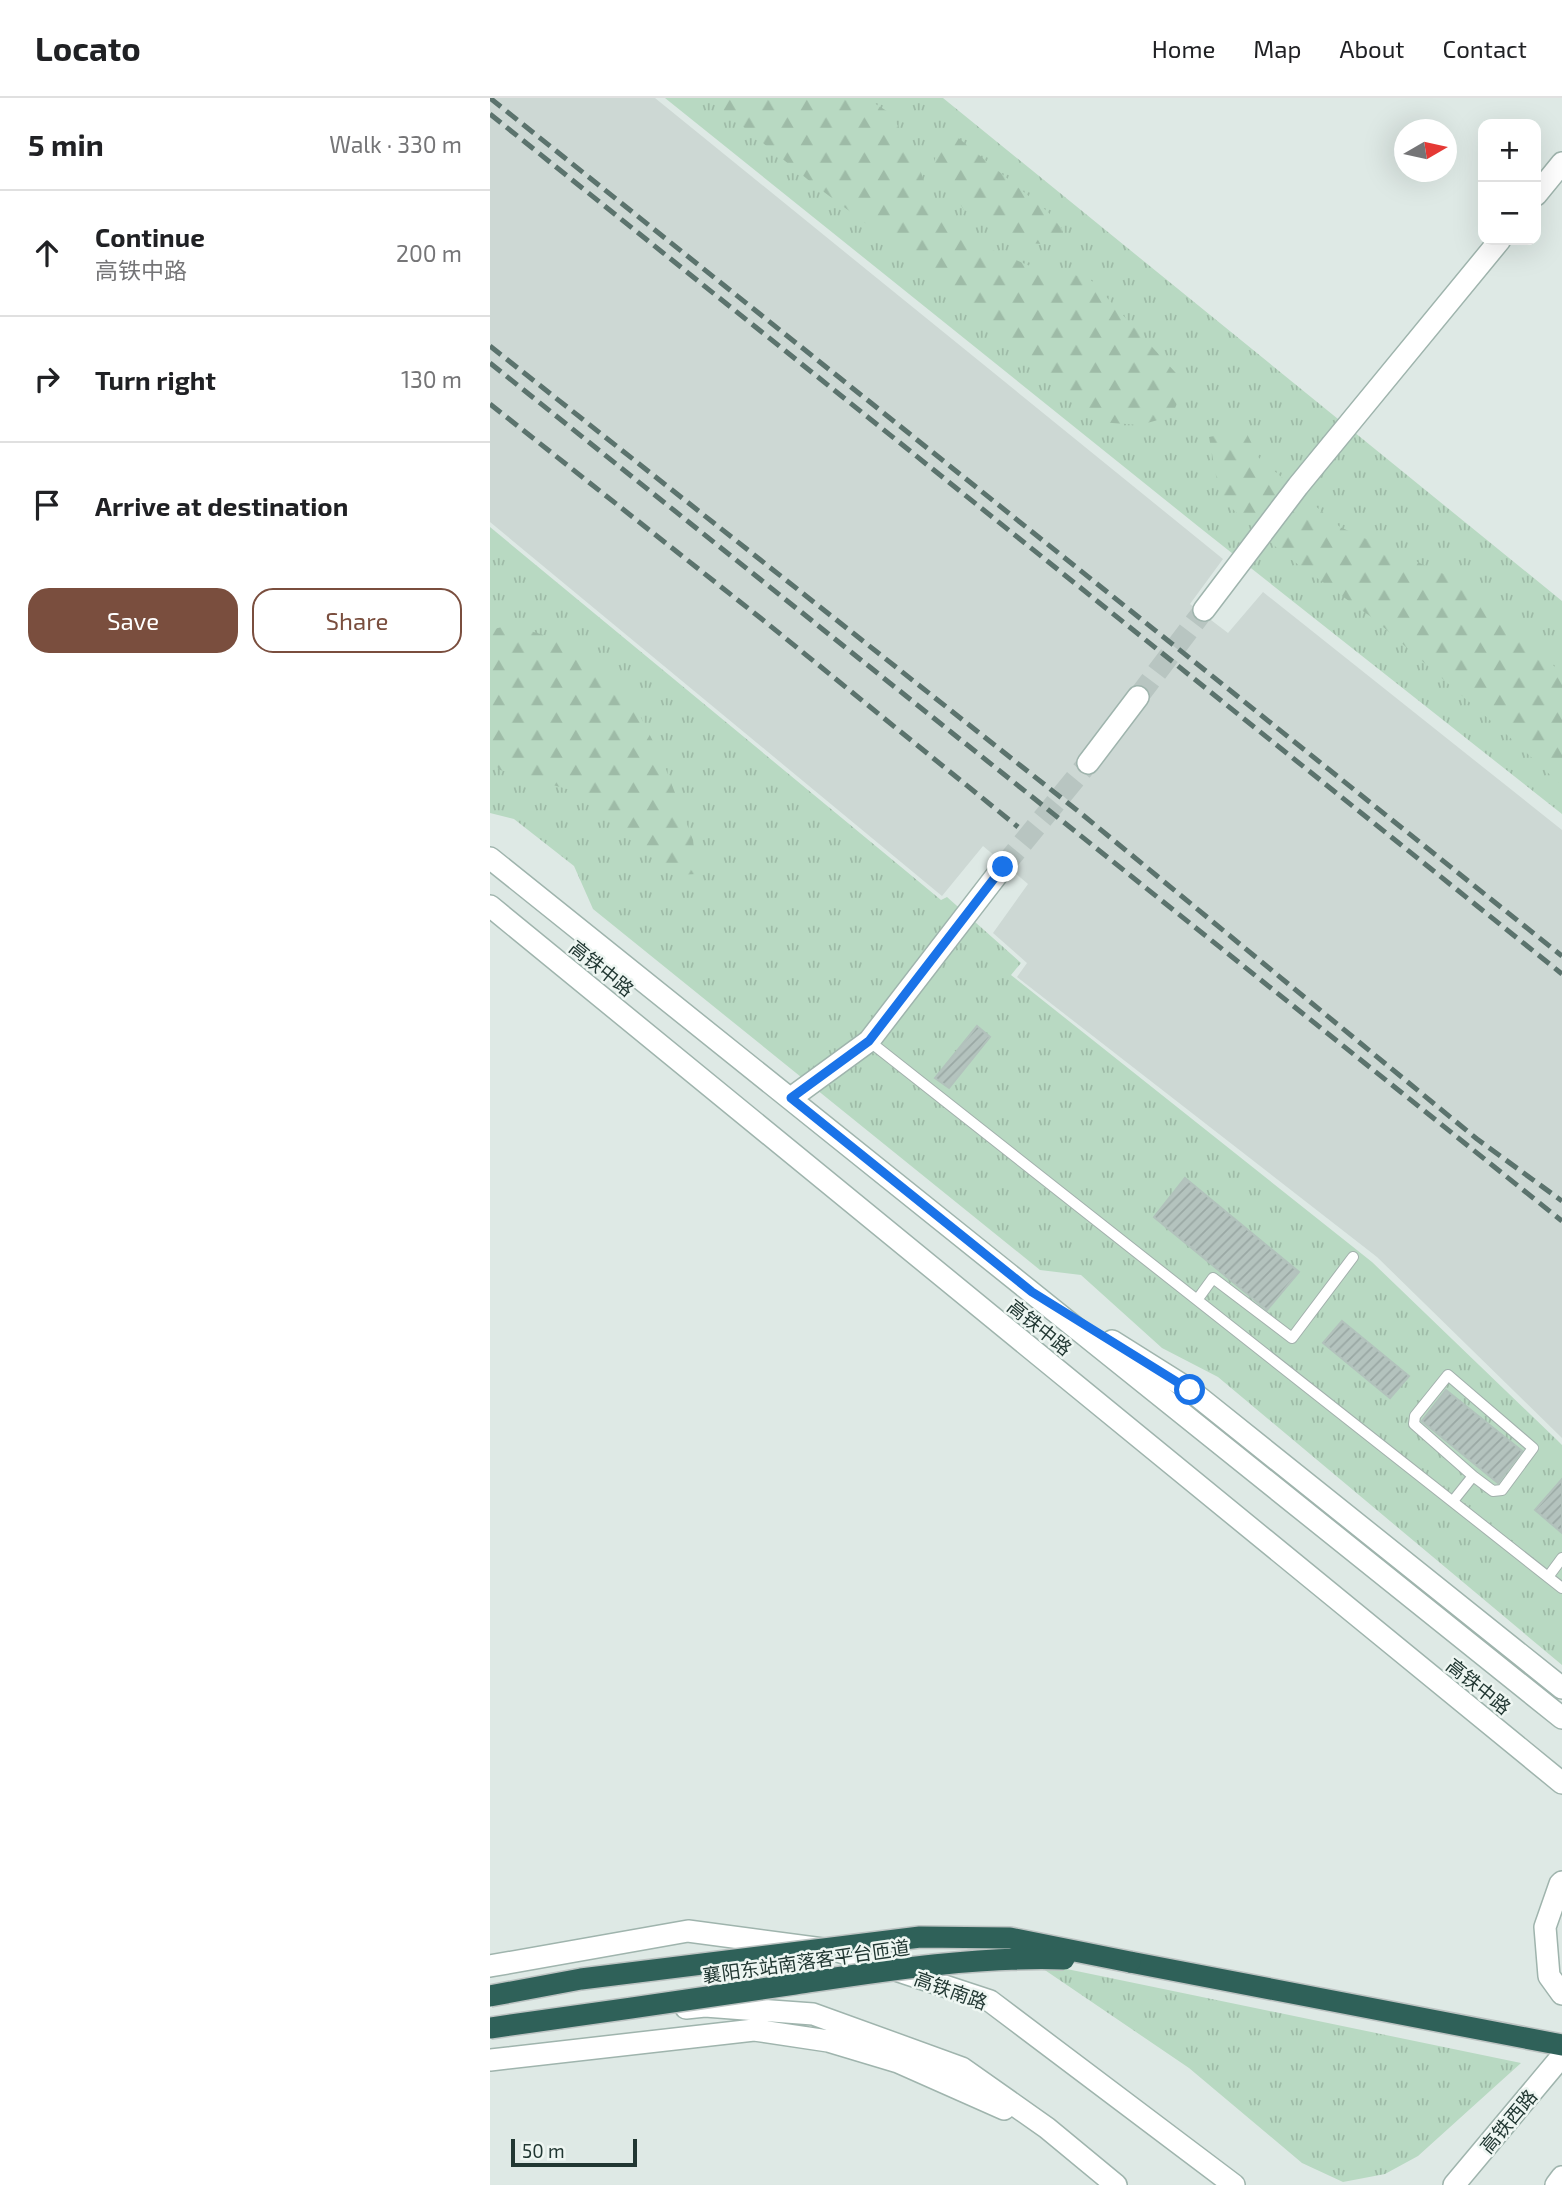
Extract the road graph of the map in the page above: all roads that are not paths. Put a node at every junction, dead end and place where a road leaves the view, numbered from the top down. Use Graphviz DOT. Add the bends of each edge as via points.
graph roads {
  1 [pos="1562,163"];
  2 [pos="1541,189"];
  3 [pos="1496,245"];
  4 [pos="1204,610"];
  5 [pos="1138,697"];
  6 [pos="1088,764"];
  7 [pos="490,858"];
  8 [pos="1003,867"];
  9 [pos="490,906"];
  10 [pos="869,1041"];
  11 [pos="791,1098"];
  12 [pos="1353,1256"];
  13 [pos="1032,1292"];
  14 [pos="1197,1300"];
  15 [pos="1474,1476"];
  16 [pos="1452,1502"];
  17 [pos="1562,1558"];
  18 [pos="1548,1577"];
  19 [pos="1562,1588"];
  20 [pos="1562,1688"];
  21 [pos="1562,1718"];
  22 [pos="1562,1783"];
  23 [pos="1562,1882"];
  24 [pos="1130,1962"];
  25 [pos="490,1966"];
  26 [pos="1562,1994"];
  27 [pos="490,1996"];
  28 [pos="490,2028"];
  29 [pos="490,2036"];
  30 [pos="1562,2045"];
  31 [pos="1562,2056"];
  32 [pos="490,2060"];
  33 [pos="1047,2129"];
  34 [pos="1562,2177"];
  35 [pos="1115,2185"];
  36 [pos="1234,2185"];
  37 [pos="1454,2185"];
  38 [pos="1556,2185"];
  1 -- 2 [label="street"];
  3 -- 4 [label="street" via="1298,486"];
  5 -- 6 [label="street"];
  7 -- 11 [label="street, 高铁中路"];
  8 -- 10 [label="street"];
  9 -- 22 [label="street, 高铁中路"];
  10 -- 11 [label="street"];
  10 -- 14 [label="lane"];
  11 -- 13 [label="street, 高铁中路"];
  12 -- 14 [label="lane" via="1292,1338 1213,1278"];
  13 -- 20 [label="street, 高铁中路" via="1190,1390"];
  13 -- 21 [label="street, 高铁中路"];
  14 -- 16 [label="lane"];
  15 -- 15 [label="lane" via="1493,1491 1502,1490 1533,1448 1448,1375 1415,1416 1414,1424"];
  15 -- 16 [label="lane"];
  16 -- 18 [label="lane"];
  17 -- 18 [label="lane"];
  18 -- 19 [label="lane"];
  23 -- 26 [label="street" via="1545,1927 1549,1976"];
  24 -- 27 [label="highway, bridge" via="1010,1938 920,1937 580,1979"];
  24 -- 28 [label="highway, 襄阳东站南落客平台匝道, bridge" via="1033,1958 956,1964"];
  24 -- 30 [label="highway"];
  25 -- 36 [label="street, 高铁南路" via="688,1931 838,1951 990,2001"];
  29 -- 33 [label="street" via="705,2006 813,2014 962,2068"];
  31 -- 37 [label="street, 高铁西路"];
  32 -- 33 [label="street" via="754,2029 828,2041 898,2062"];
  33 -- 35 [label="street"];
  34 -- 38 [label="street"];
}
